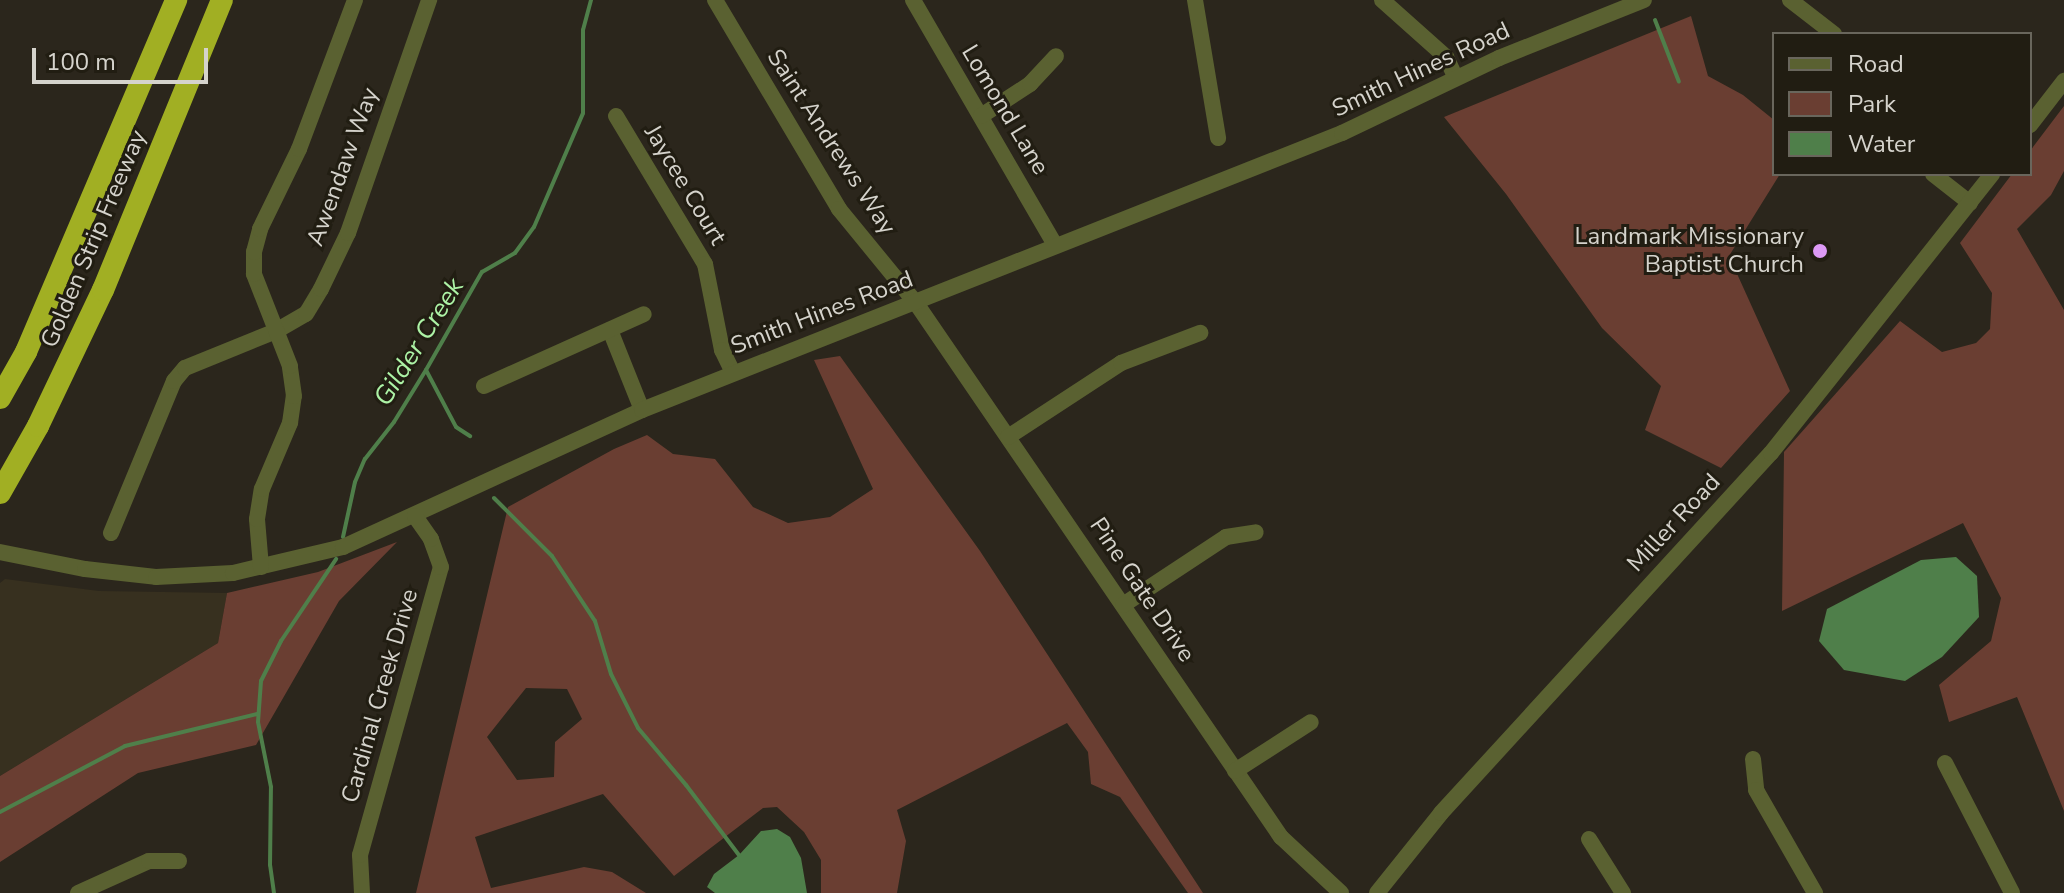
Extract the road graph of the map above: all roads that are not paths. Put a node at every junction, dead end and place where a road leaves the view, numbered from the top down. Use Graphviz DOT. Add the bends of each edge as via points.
graph roads {
  1 [pos="176,0"];
  2 [pos="222,0"];
  3 [pos="355,0"];
  4 [pos="429,0"];
  5 [pos="715,0"];
  6 [pos="913,0"];
  7 [pos="1195,0"];
  8 [pos="1382,0"];
  9 [pos="1644,0"];
  10 [pos="1790,0"];
  11 [pos="1831,32"];
  12 [pos="1056,56"];
  13 [pos="1456,78"];
  14 [pos="2064,81"];
  15 [pos="616,116"];
  16 [pos="981,116"];
  17 [pos="2032,122"];
  18 [pos="1218,138"];
  19 [pos="1936,176"];
  20 [pos="1990,176"];
  21 [pos="1970,203"];
  22 [pos="1055,245"];
  23 [pos="916,303"];
  24 [pos="644,314"];
  25 [pos="610,330"];
  26 [pos="276,331"];
  27 [pos="1200,333"];
  28 [pos="733,373"];
  29 [pos="484,386"];
  30 [pos="0,398"];
  31 [pos="642,410"];
  32 [pos="1008,437"];
  33 [pos="0,493"];
  34 [pos="415,516"];
  35 [pos="1256,532"];
  36 [pos="111,533"];
  37 [pos="0,552"];
  38 [pos="261,567"];
  39 [pos="1123,605"];
  40 [pos="1311,722"];
  41 [pos="1753,759"];
  42 [pos="1945,763"];
  43 [pos="1235,771"];
  44 [pos="1589,839"];
  45 [pos="179,861"];
  46 [pos="88,891"];
  47 [pos="362,893"];
  48 [pos="1341,893"];
  49 [pos="1377,893"];
  50 [pos="1623,893"];
  51 [pos="1815,893"];
  52 [pos="2012,893"];
  1 -- 30 [label="highway, Golden Strip Freeway" via="26,352"];
  2 -- 33 [label="highway, Golden Strip Freeway" via="103,290"];
  3 -- 26 [label="street" via="299,149 260,229 254,274"];
  4 -- 26 [label="street, Awendaw Way" via="348,233 306,314"];
  5 -- 23 [label="street, Saint Andrews Way" via="839,209"];
  6 -- 16 [label="street, Lomond Lane"];
  7 -- 18 [label="street"];
  8 -- 13 [label="street" via="1446,57"];
  9 -- 13 [label="street, Smith Hines Road"];
  10 -- 11 [label="street"];
  12 -- 16 [label="street" via="1030,84"];
  13 -- 22 [label="street, Smith Hines Road" via="1342,133"];
  14 -- 17 [label="street"];
  15 -- 28 [label="street, Jaycee Court" via="705,264 722,350"];
  16 -- 22 [label="street, Lomond Lane"];
  19 -- 21 [label="street"];
  20 -- 21 [label="street, Miller Road"];
  21 -- 49 [label="street, Miller Road" via="1771,453 1441,813"];
  22 -- 23 [label="street, Smith Hines Road"];
  23 -- 28 [label="street, Smith Hines Road"];
  23 -- 32 [label="street, Pine Gate Drive"];
  24 -- 25 [label="street"];
  25 -- 29 [label="street"];
  25 -- 31 [label="street"];
  26 -- 36 [label="street, Awendaw Way" via="185,368 174,381"];
  26 -- 38 [label="street" via="290,366 294,396 290,423 262,489 257,519"];
  27 -- 32 [label="street" via="1121,363"];
  28 -- 31 [label="street, Smith Hines Road"];
  31 -- 34 [label="street, Smith Hines Road"];
  32 -- 39 [label="street, Pine Gate Drive"];
  34 -- 38 [label="street, Smith Hines Road" via="343,547"];
  34 -- 47 [label="street, Cardinal Creek Drive" via="441,567 360,855"];
  35 -- 39 [label="street" via="1226,537"];
  37 -- 38 [label="street, Smith Hines Road" via="156,577"];
  39 -- 43 [label="street, Pine Gate Drive"];
  40 -- 43 [label="street"];
  41 -- 51 [label="street" via="1756,790"];
  42 -- 52 [label="street"];
  43 -- 48 [label="street, Pine Gate Drive" via="1288,845"];
  44 -- 50 [label="street"];
  45 -- 46 [label="street" via="149,861"];
}
